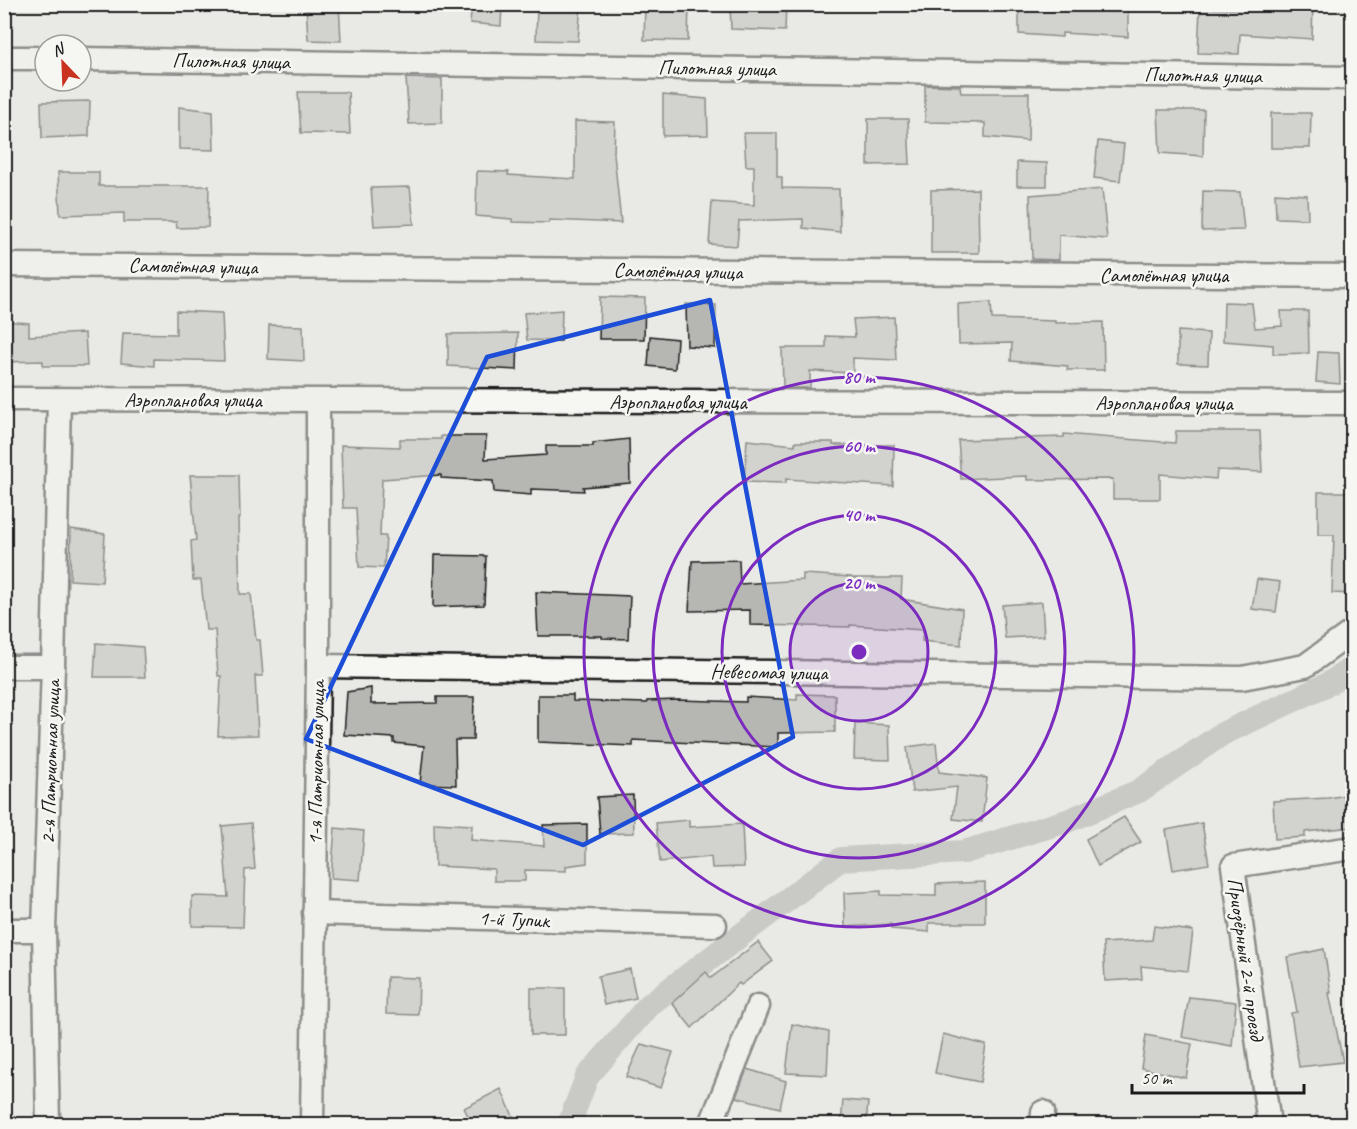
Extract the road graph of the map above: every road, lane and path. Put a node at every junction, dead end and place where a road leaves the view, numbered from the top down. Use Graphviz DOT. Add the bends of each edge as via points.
graph roads {
  1 [pos="4,58"];
  2 [pos="33,58"];
  3 [pos="93,59"];
  4 [pos="1353,78"];
  5 [pos="4,265"];
  6 [pos="1353,276"];
  7 [pos="4,399"];
  8 [pos="59,400"];
  9 [pos="318,401"];
  10 [pos="1353,403"];
  11 [pos="1353,633"];
  12 [pos="318,666"];
  13 [pos="4,667"];
  14 [pos="53,667"];
  15 [pos="1353,848"];
  16 [pos="314,913"];
  17 [pos="715,925"];
  18 [pos="4,930"];
  19 [pos="44,930"];
  20 [pos="758,1006"];
  21 [pos="48,1125"];
  22 [pos="312,1125"];
  23 [pos="711,1125"];
  24 [pos="1269,1125"];
  1 -- 2 [label="street"];
  3 -- 4 [label="street, Пилотная улица"];
  5 -- 6 [label="street, Самолётная улица"];
  7 -- 8 [label="street, Аэроплановая улица"];
  8 -- 9 [label="street, Аэроплановая улица"];
  8 -- 14 [label="street, 2-я Патриотная улица"];
  9 -- 10 [label="street, Аэроплановая улица"];
  9 -- 12 [label="street, 1-я Патриотная улица"];
  11 -- 12 [label="street, Невесомая улица" via="1305,666 1242,678"];
  12 -- 16 [label="street, 1-я Патриотная улица"];
  13 -- 14 [label="street"];
  14 -- 19 [label="street, 2-я Патриотная улица"];
  15 -- 24 [label="street, Приозёрный 2-й проезд" via="1233,866"];
  16 -- 17 [label="street, 1-й Тупик"];
  16 -- 22 [label="street, 1-я Патриотная улица"];
  18 -- 19 [label="street"];
  19 -- 21 [label="street, 2-я Патриотная улица"];
  20 -- 23 [label="street"];
}
